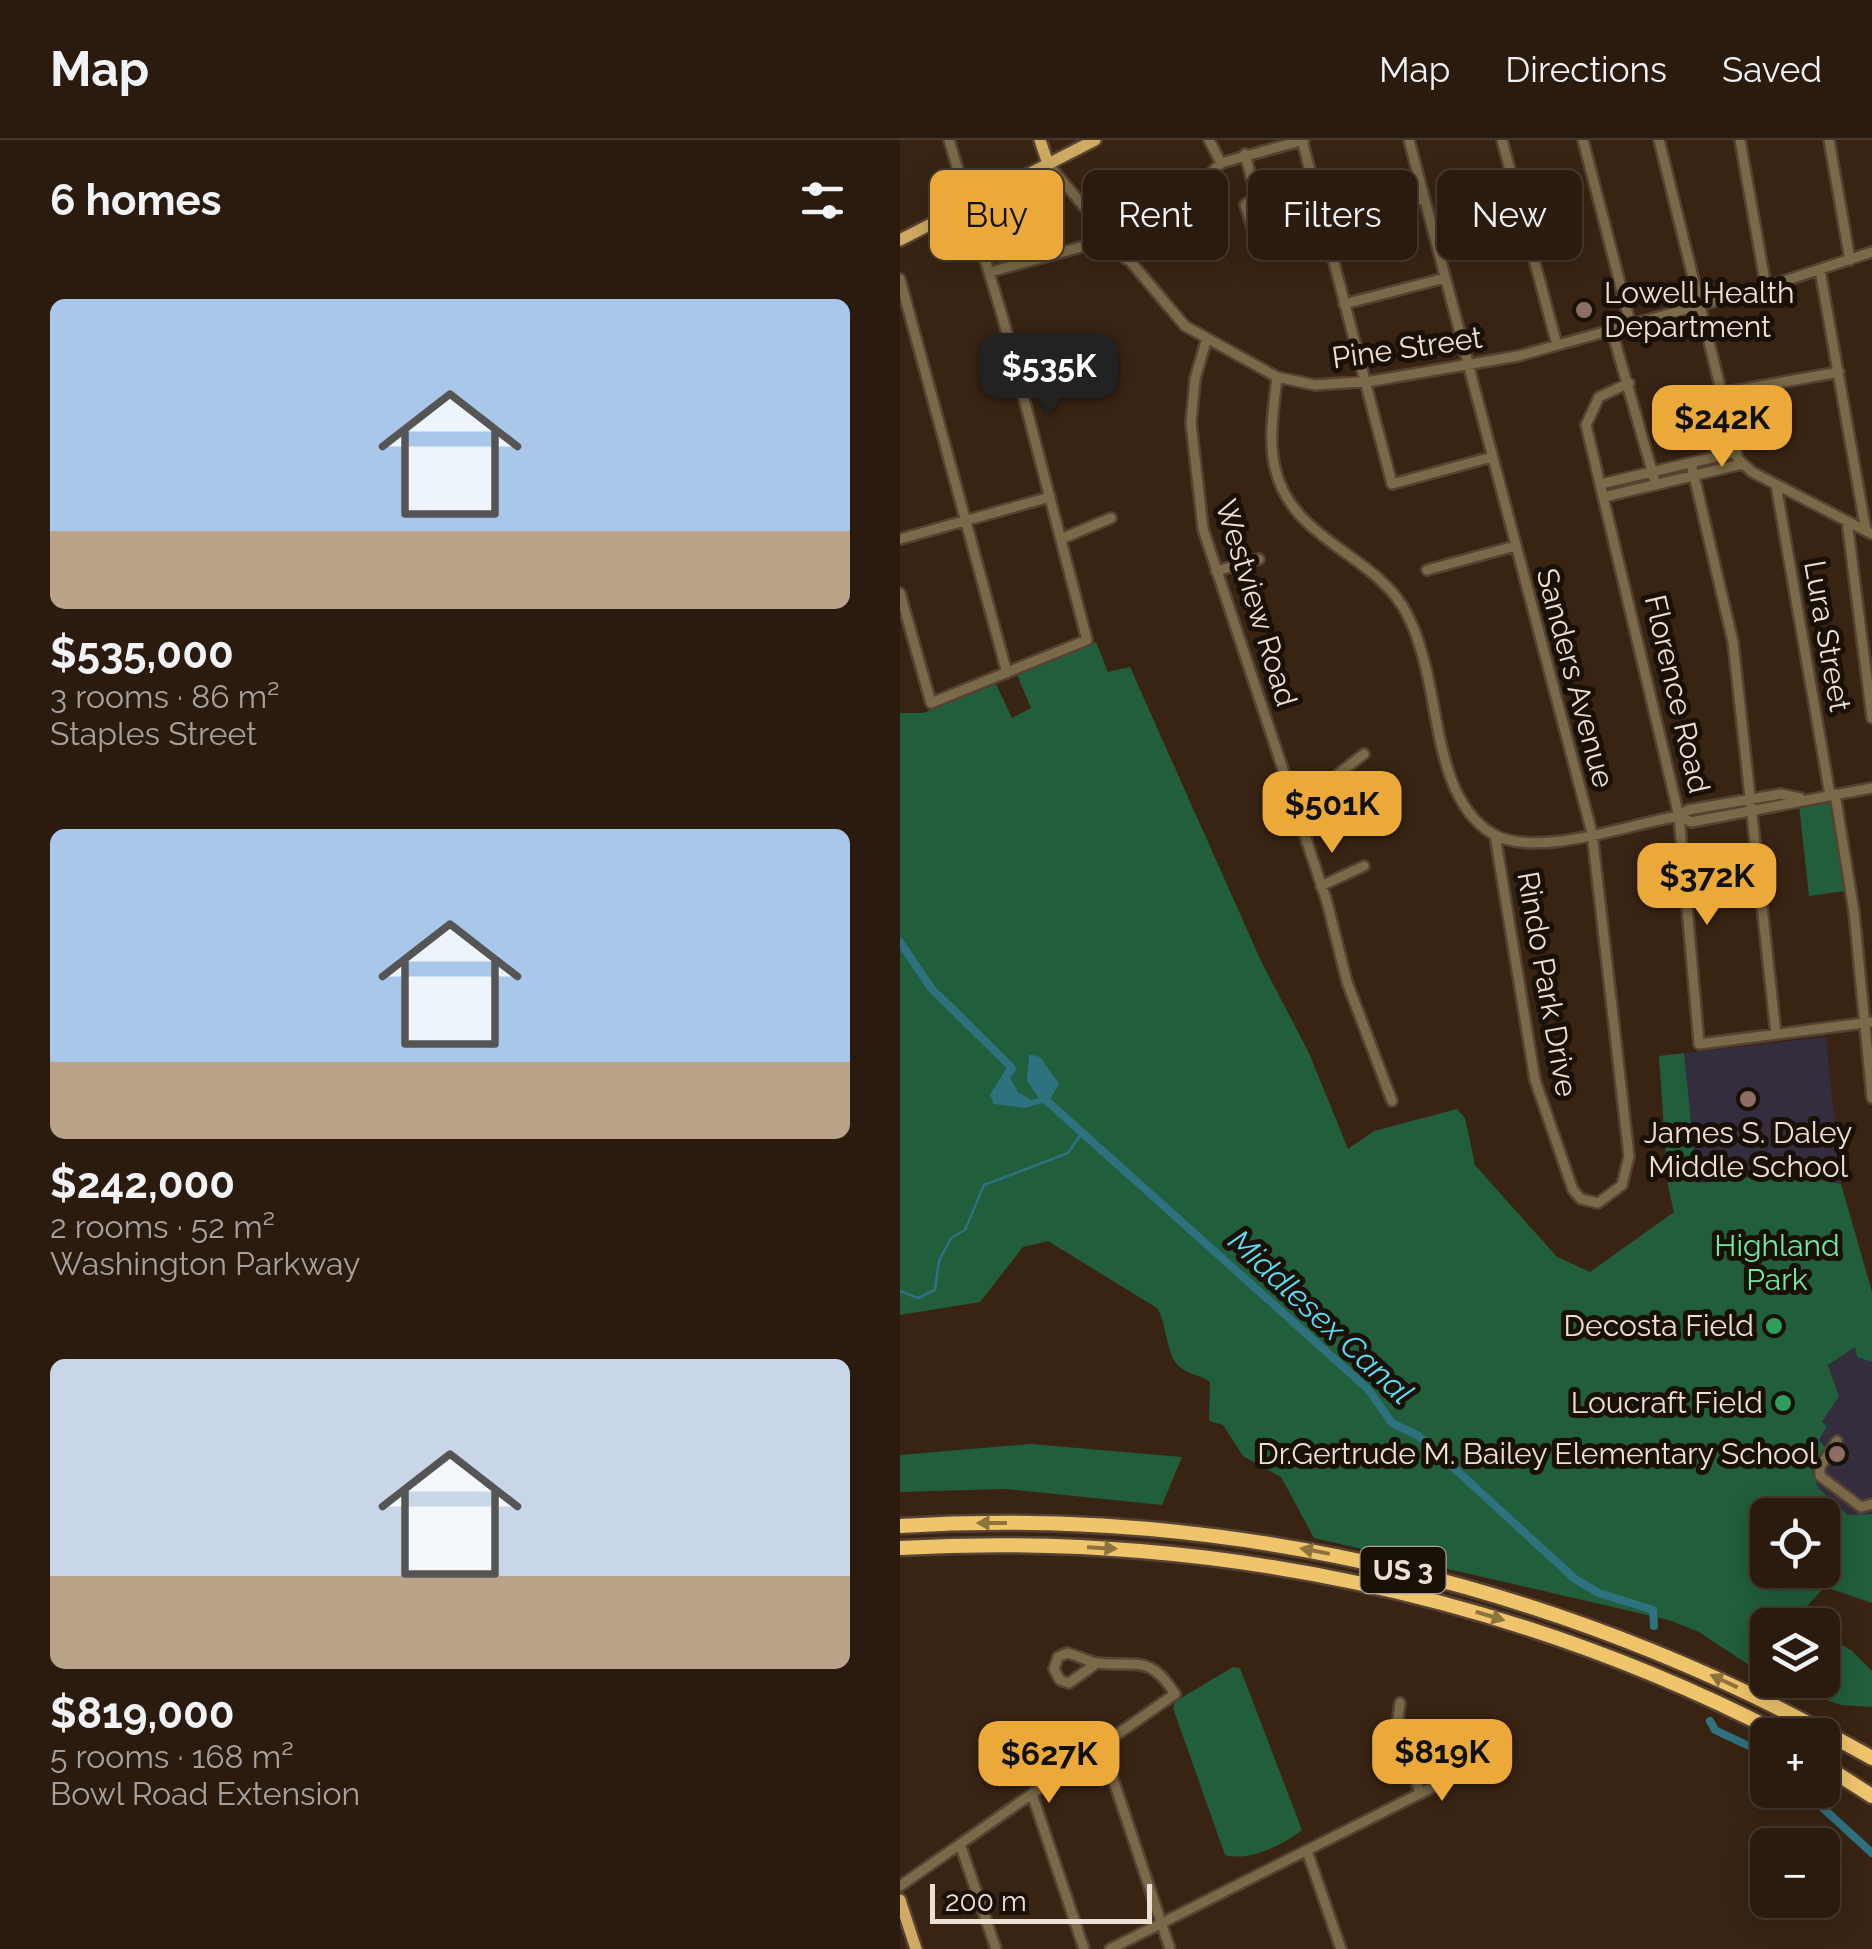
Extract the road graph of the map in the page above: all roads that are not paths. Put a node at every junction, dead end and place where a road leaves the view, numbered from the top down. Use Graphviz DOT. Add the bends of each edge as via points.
graph roads {
  1 [pos="949,140"];
  2 [pos="1040,140"];
  3 [pos="1095,140"];
  4 [pos="1208,140"];
  5 [pos="1302,140"];
  6 [pos="1409,140"];
  7 [pos="1502,140"];
  8 [pos="1583,140"];
  9 [pos="1659,140"];
  10 [pos="1740,140"];
  11 [pos="1830,140"];
  12 [pos="1246,154"];
  13 [pos="1221,163"];
  14 [pos="1048,164"];
  15 [pos="959,170"];
  16 [pos="1036,170"];
  17 [pos="1214,170"];
  18 [pos="1250,170"];
  19 [pos="1310,170"];
  20 [pos="1424,198"];
  21 [pos="1417,200"];
  22 [pos="1083,206"];
  23 [pos="930,225"];
  24 [pos="900,240"];
  25 [pos="1083,246"];
  26 [pos="1872,252"];
  27 [pos="986,260"];
  28 [pos="1126,260"];
  29 [pos="1333,260"];
  30 [pos="1850,260"];
  31 [pos="1820,270"];
  32 [pos="990,272"];
  33 [pos="1445,278"];
  34 [pos="900,279"];
  35 [pos="1766,287"];
  36 [pos="1344,304"];
  37 [pos="1699,306"];
  38 [pos="1631,326"];
  39 [pos="1612,331"];
  40 [pos="1206,341"];
  41 [pos="1558,345"];
  42 [pos="1468,365"];
  43 [pos="1838,372"];
  44 [pos="1277,376"];
  45 [pos="1365,382"];
  46 [pos="1628,382"];
  47 [pos="1721,393"];
  48 [pos="1736,452"];
  49 [pos="1492,457"];
  50 [pos="1691,463"];
  51 [pos="1742,464"];
  52 [pos="1652,472"];
  53 [pos="1694,476"];
  54 [pos="1601,484"];
  55 [pos="1656,485"];
  56 [pos="1776,485"];
  57 [pos="1050,497"];
  58 [pos="1604,497"];
  59 [pos="1111,518"];
  60 [pos="965,521"];
  61 [pos="1847,521"];
  62 [pos="1869,532"];
  63 [pos="900,539"];
  64 [pos="1061,540"];
  65 [pos="1514,546"];
  66 [pos="1259,558"];
  67 [pos="1426,570"];
  68 [pos="1216,571"];
  69 [pos="900,593"];
  70 [pos="1007,673"];
  71 [pos="1872,718"];
  72 [pos="1364,754"];
  73 [pos="1872,788"];
  74 [pos="1832,794"];
  75 [pos="1800,798"];
  76 [pos="1752,799"];
  77 [pos="1295,808"];
  78 [pos="1753,810"];
  79 [pos="1679,816"];
  80 [pos="1592,833"];
  81 [pos="1495,835"];
  82 [pos="1364,866"];
  83 [pos="1321,886"];
  84 [pos="1867,1022"];
  85 [pos="1776,1034"];
  86 [pos="1872,1098"];
  87 [pos="1392,1101"];
  88 [pos="1578,1196"];
  89 [pos="1837,1441"];
  90 [pos="1872,1504"];
  91 [pos="900,1526"];
  92 [pos="900,1548"];
  93 [pos="1098,1663"];
  94 [pos="1400,1703"];
  95 [pos="1750,1719"];
  96 [pos="1102,1746"];
  97 [pos="1872,1758"];
  98 [pos="1840,1766"];
  99 [pos="1498,1768"];
  100 [pos="1840,1776"];
  101 [pos="1872,1784"];
  102 [pos="1032,1794"];
  103 [pos="1420,1794"];
  104 [pos="1872,1796"];
  105 [pos="960,1844"];
  106 [pos="1307,1851"];
  107 [pos="900,1886"];
  108 [pos="900,1900"];
  109 [pos="1161,1923"];
  110 [pos="916,1949"];
  111 [pos="996,1949"];
  112 [pos="1084,1949"];
  113 [pos="1110,1949"];
  114 [pos="1170,1949"];
  115 [pos="1341,1949"];
  1 -- 15 [label="street"];
  2 -- 14 [label="main road, Pine Street"];
  3 -- 14 [label="main road"];
  4 -- 13 [label="street"];
  5 -- 12 [label="street"];
  5 -- 19 [label="street"];
  6 -- 20 [label="street, Sanders Avenue"];
  7 -- 41 [label="street"];
  8 -- 38 [label="street"];
  9 -- 37 [label="street"];
  10 -- 35 [label="street"];
  11 -- 30 [label="street"];
  12 -- 13 [label="street"];
  12 -- 18 [label="street"];
  13 -- 17 [label="street"];
  14 -- 16 [label="main road"];
  14 -- 22 [label="street, Pine Street"];
  20 -- 21 [label="street"];
  20 -- 33 [label="street, Sanders Avenue"];
  23 -- 24 [label="main road"];
  25 -- 32 [label="street"];
  26 -- 30 [label="street, Pine Street"];
  27 -- 32 [label="street"];
  28 -- 40 [label="street, Pine Street" via="1176,318"];
  29 -- 36 [label="street"];
  30 -- 31 [label="street, Pine Street"];
  31 -- 35 [label="street, Pine Street"];
  31 -- 43 [label="street"];
  32 -- 57 [label="street"];
  33 -- 36 [label="street"];
  33 -- 42 [label="street, Sanders Avenue"];
  34 -- 60 [label="street"];
  35 -- 37 [label="street, Pine Street"];
  36 -- 45 [label="street"];
  37 -- 38 [label="street, Pine Street"];
  37 -- 47 [label="street"];
  38 -- 39 [label="street, Pine Street"];
  39 -- 41 [label="street, Pine Street"];
  39 -- 46 [label="street"];
  40 -- 44 [label="street, Pine Street"];
  40 -- 68 [label="street, Westview Road" via="1195,379 1191,443 1202,529"];
  41 -- 42 [label="street, Pine Street"];
  42 -- 45 [label="street, Pine Street"];
  42 -- 49 [label="street, Sanders Avenue"];
  43 -- 47 [label="street"];
  43 -- 62 [label="street"];
  44 -- 45 [label="street, Pine Street" via="1326,385"];
  44 -- 81 [label="street" via="1272,450 1284,491 1308,526 1402,604 1456,786 1470,813"];
  45 -- 49 [label="street" via="1392,484"];
  46 -- 52 [label="street"];
  46 -- 54 [label="street, Florence Road" via="1599,397 1586,416"];
  47 -- 48 [label="street"];
  48 -- 50 [label="street"];
  48 -- 51 [label="street"];
  49 -- 65 [label="street, Sanders Avenue"];
  50 -- 52 [label="street"];
  50 -- 53 [label="street"];
  51 -- 53 [label="street"];
  51 -- 56 [label="street"];
  52 -- 54 [label="street"];
  52 -- 55 [label="street"];
  53 -- 55 [label="street"];
  53 -- 76 [label="street" via="1733,642"];
  54 -- 58 [label="street, Florence Road"];
  55 -- 58 [label="street"];
  56 -- 61 [label="street"];
  56 -- 74 [label="street, Lura Street"];
  57 -- 60 [label="street"];
  57 -- 64 [label="street"];
  58 -- 79 [label="street, Florence Road"];
  59 -- 64 [label="street"];
  60 -- 63 [label="street"];
  60 -- 70 [label="street"];
  61 -- 62 [label="street"];
  61 -- 71 [label="street"];
  64 -- 70 [label="street" via="1086,640"];
  65 -- 67 [label="street"];
  65 -- 80 [label="street, Sanders Avenue"];
  66 -- 68 [label="street"];
  68 -- 77 [label="street, Westview Road"];
  69 -- 70 [label="street" via="931,703"];
  72 -- 77 [label="street"];
  73 -- 74 [label="street"];
  74 -- 75 [label="street"];
  74 -- 84 [label="street, Lura Street"];
  75 -- 76 [label="street"];
  75 -- 78 [label="street"];
  76 -- 78 [label="street"];
  76 -- 79 [label="street"];
  77 -- 83 [label="street, Westview Road"];
  78 -- 79 [label="street" via="1691,822"];
  78 -- 85 [label="street"];
  79 -- 80 [label="street"];
  79 -- 85 [label="street, Florence Road" via="1699,1044"];
  80 -- 81 [label="street" via="1549,842"];
  80 -- 88 [label="street, Sanders Avenue" via="1628,1166 1606,1200 1590,1203"];
  81 -- 88 [label="street, Rindo Park Drive" via="1535,1080"];
  82 -- 83 [label="street"];
  83 -- 87 [label="street, Westview Road" via="1347,982"];
  84 -- 85 [label="street"];
  84 -- 86 [label="street, Lura Street"];
  89 -- 90 [label="street" via="1820,1476 1860,1507"];
  97 -- 91 [label="highway, US 3, one-way" via="1640,1645 1526,1604 1382,1565 1168,1530"];
  92 -- 95 [label="highway, US 3, one-way" via="1108,1548 1349,1580 1569,1642"];
  93 -- 93 [label="street" via="1067,1653 1056,1660 1054,1672 1072,1682"];
  93 -- 96 [label="street" via="1146,1665 1175,1694"];
  94 -- 103 [label="street" via="1398,1718"];
  96 -- 102 [label="street"];
  96 -- 109 [label="street"];
  98 -- 101 [label="highway"];
  99 -- 103 [label="street" via="1465,1772"];
  100 -- 104 [label="highway"];
  102 -- 105 [label="street"];
  102 -- 112 [label="street"];
  103 -- 106 [label="street"];
  105 -- 107 [label="street"];
  105 -- 111 [label="street"];
  106 -- 109 [label="street"];
  106 -- 115 [label="street"];
  108 -- 110 [label="main road"];
  109 -- 113 [label="street"];
  109 -- 114 [label="street"];
}
